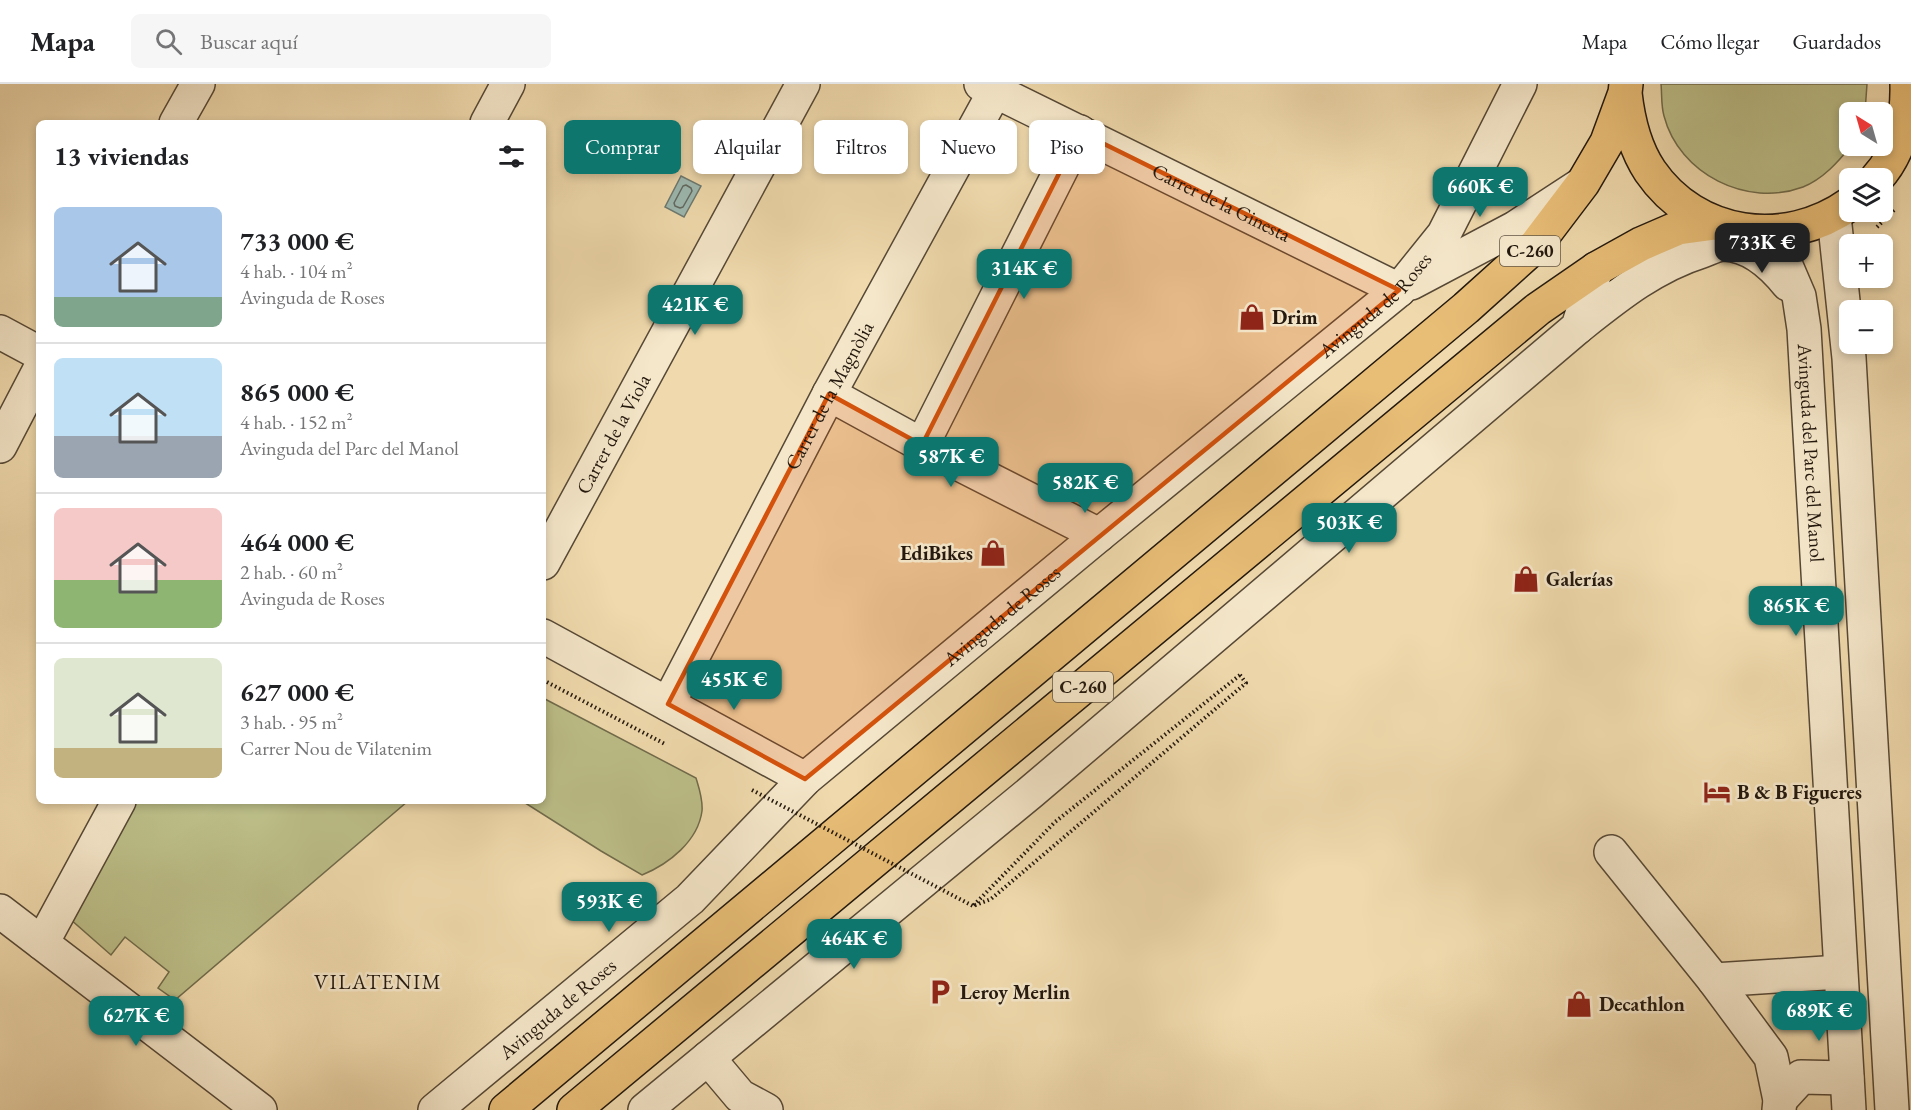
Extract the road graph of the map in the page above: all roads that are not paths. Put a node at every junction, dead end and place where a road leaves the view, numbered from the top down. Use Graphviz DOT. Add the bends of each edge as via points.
graph roads {
  1 [pos="198,84"];
  2 [pos="508,84"];
  3 [pos="803,84"];
  4 [pos="1520,84"];
  5 [pos="988,87"];
  6 [pos="1625,88"];
  7 [pos="1909,96"];
  8 [pos="178,120"];
  9 [pos="489,120"];
  10 [pos="1055,120"];
  11 [pos="1105,144"];
  12 [pos="1885,168"];
  13 [pos="1059,174"];
  14 [pos="1583,183"];
  15 [pos="1839,211"];
  16 [pos="1843,222"];
  17 [pos="1715,223"];
  18 [pos="1772,232"];
  19 [pos="1596,269"];
  20 [pos="1399,290"];
  21 [pos="1799,296"];
  22 [pos="1578,327"];
  23 [pos="0,332"];
  24 [pos="36,351"];
  25 [pos="36,377"];
  26 [pos="829,394"];
  27 [pos="922,445"];
  28 [pos="0,446"];
  29 [pos="1099,535"];
  30 [pos="546,557"];
  31 [pos="546,638"];
  32 [pos="668,704"];
  33 [pos="805,779"];
  34 [pos="117,804"];
  35 [pos="1611,852"];
  36 [pos="0,911"];
  37 [pos="42,943"];
  38 [pos="1840,972"];
  39 [pos="1714,980"];
  40 [pos="708,1058"];
  41 [pos="1847,1078"];
  42 [pos="1780,1105"];
  43 [pos="260,1110"];
  44 [pos="435,1110"];
  45 [pos="507,1110"];
  46 [pos="573,1110"];
  47 [pos="645,1110"];
  48 [pos="765,1110"];
  49 [pos="1849,1110"];
  50 [pos="1892,1110"];
  1 -- 8 [label="street"];
  2 -- 9 [label="street"];
  3 -- 30 [label="street, Carrer de la Viola"];
  4 -- 20 [label="street, Avinguda de Roses" via="1444,234"];
  5 -- 10 [label="street, Carrer de la Ginesta"];
  5 -- 26 [label="street, Carrer de la Magnòlia"];
  6 -- 14 [label="highway, C-260" via="1606,142"];
  6 -- 17 [label="highway, C-260" via="1628,119 1650,171 1668,193"];
  7 -- 12 [label="highway" via="1899,140"];
  11 -- 20 [label="street, Carrer de la Ginesta"];
  13 -- 27 [label="street"];
  14 -- 20 [label="street" via="1515,228"];
  14 -- 45 [label="highway, C-260" via="1536,245 1466,308"];
  15 -- 18 [label="highway, C-260" via="1804,228"];
  16 -- 50 [label="street"];
  17 -- 18 [label="highway, C-260" via="1742,231"];
  17 -- 19 [label="highway, C-260" via="1678,228"];
  18 -- 21 [label="street, Avinguda del Parc del Manol"];
  19 -- 22 [label="street"];
  19 -- 46 [label="highway, C-260" via="1538,309"];
  20 -- 29 [label="street, Avinguda de Roses"];
  21 -- 22 [label="street" via="1778,271 1755,253 1723,244 1677,259 1629,286"];
  21 -- 38 [label="street, Avinguda del Parc del Manol"];
  22 -- 40 [label="street" via="1031,792"];
  23 -- 24 [label="street"];
  25 -- 28 [label="street"];
  26 -- 27 [label="street"];
  26 -- 32 [label="street, Carrer de la Magnòlia"];
  27 -- 29 [label="street"];
  29 -- 33 [label="street, Avinguda de Roses"];
  31 -- 32 [label="street"];
  32 -- 33 [label="street"];
  33 -- 44 [label="street, Avinguda de Roses" via="690,899"];
  34 -- 37 [label="street"];
  35 -- 39 [label="street"];
  36 -- 37 [label="street"];
  37 -- 43 [label="street"];
  38 -- 39 [label="street"];
  38 -- 41 [label="street, Avinguda del Parc del Manol"];
  39 -- 42 [label="street" via="1771,1057"];
  40 -- 47 [label="street"];
  40 -- 48 [label="street" via="740,1096"];
  41 -- 42 [label="street" via="1801,1077"];
  41 -- 49 [label="street, Avinguda del Parc del Manol"];
}
